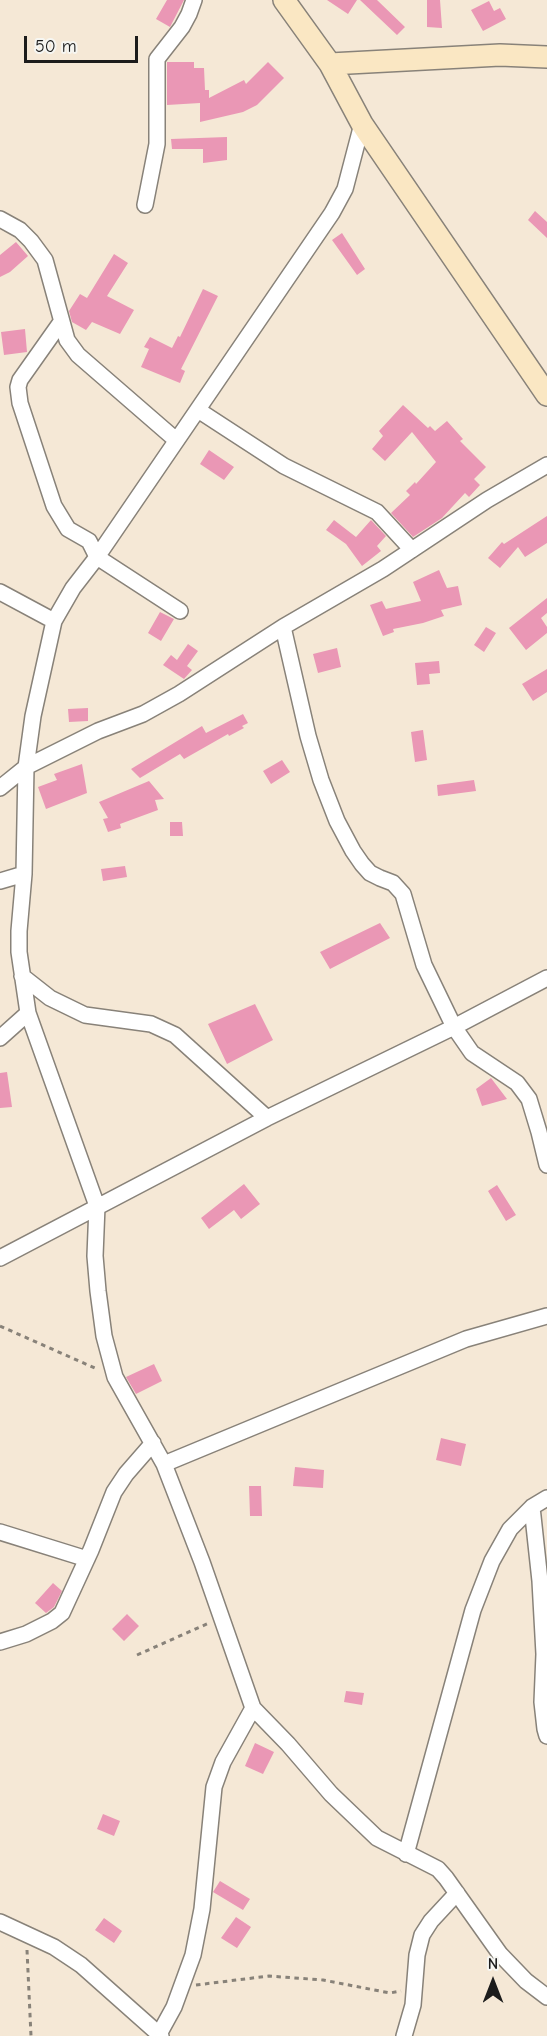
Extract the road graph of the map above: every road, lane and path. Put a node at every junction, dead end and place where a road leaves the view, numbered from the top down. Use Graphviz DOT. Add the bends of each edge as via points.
graph roads {
  1 [pos="194,0"];
  2 [pos="284,0"];
  3 [pos="547,57"];
  4 [pos="330,64"];
  5 [pos="362,124"];
  6 [pos="145,205"];
  7 [pos="0,219"];
  8 [pos="61,322"];
  9 [pos="547,395"];
  10 [pos="198,410"];
  11 [pos="176,440"];
  12 [pos="547,465"];
  13 [pos="412,550"];
  14 [pos="97,557"];
  15 [pos="0,592"];
  16 [pos="180,611"];
  17 [pos="54,621"];
  18 [pos="283,627"];
  19 [pos="26,767"];
  20 [pos="0,788"];
  21 [pos="24,874"];
  22 [pos="0,881"];
  23 [pos="22,976"];
  24 [pos="547,978"];
  25 [pos="28,1013"];
  26 [pos="454,1027"];
  27 [pos="0,1038"];
  28 [pos="267,1118"];
  29 [pos="547,1165"];
  30 [pos="97,1206"];
  31 [pos="0,1258"];
  32 [pos="547,1316"];
  33 [pos="0,1326"];
  34 [pos="115,1377"];
  35 [pos="153,1443"];
  36 [pos="164,1464"];
  37 [pos="547,1498"];
  38 [pos="532,1507"];
  39 [pos="0,1532"];
  40 [pos="87,1559"];
  41 [pos="221,1618"];
  42 [pos="0,1642"];
  43 [pos="137,1655"];
  44 [pos="253,1708"];
  45 [pos="547,1736"];
  46 [pos="406,1854"];
  47 [pos="456,1893"];
  48 [pos="0,1922"];
  49 [pos="26,1933"];
  50 [pos="415,1983"];
  51 [pos="182,1985"];
  52 [pos="547,1997"];
  53 [pos="159,2035"];
  54 [pos="31,2036"];
  55 [pos="404,2036"];
  1 -- 6 [label="street" via="182,27 157,59 157,144"];
  2 -- 4 [label="main road"];
  3 -- 4 [label="main road" via="500,55"];
  4 -- 5 [label="main road"];
  5 -- 9 [label="main road"];
  5 -- 10 [label="street" via="345,189 332,213"];
  7 -- 8 [label="street" via="20,230 45,260"];
  8 -- 11 [label="street" via="78,355"];
  8 -- 14 [label="street" via="20,380 18,394 54,506 68,528 89,541"];
  10 -- 11 [label="street"];
  10 -- 13 [label="street" via="284,466 377,512"];
  11 -- 14 [label="street"];
  12 -- 13 [label="street"];
  13 -- 18 [label="street"];
  14 -- 16 [label="street"];
  14 -- 17 [label="street"];
  15 -- 17 [label="street"];
  17 -- 19 [label="street"];
  18 -- 19 [label="street" via="143,714 98,731"];
  18 -- 26 [label="street" via="308,736 337,821 370,873 393,883 403,894 424,965"];
  19 -- 20 [label="street"];
  19 -- 21 [label="street"];
  21 -- 22 [label="street"];
  21 -- 23 [label="street" via="19,931"];
  23 -- 25 [label="street"];
  23 -- 28 [label="street" via="50,998 85,1015 151,1024 175,1035"];
  24 -- 26 [label="street"];
  25 -- 27 [label="street"];
  25 -- 30 [label="street"];
  26 -- 28 [label="street"];
  26 -- 29 [label="street" via="472,1053 505,1074 529,1099"];
  28 -- 30 [label="street"];
  30 -- 31 [label="street"];
  30 -- 34 [label="street" via="98,1291"];
  32 -- 36 [label="street" via="466,1339"];
  33 -- 34 [label="path"];
  34 -- 35 [label="street"];
  35 -- 36 [label="street"];
  35 -- 40 [label="street" via="114,1491"];
  36 -- 41 [label="street"];
  37 -- 38 [label="street"];
  38 -- 45 [label="street" via="540,1581"];
  38 -- 46 [label="street" via="510,1529 473,1610"];
  39 -- 40 [label="street"];
  40 -- 42 [label="street" via="59,1617"];
  41 -- 43 [label="path"];
  41 -- 44 [label="street"];
  44 -- 46 [label="street" via="354,1818 377,1838"];
  44 -- 51 [label="street" via="213,1787 202,1908 193,1955"];
  46 -- 47 [label="street" via="438,1869"];
  47 -- 50 [label="street" via="422,1935"];
  47 -- 52 [label="street" via="500,1954"];
  48 -- 49 [label="street"];
  49 -- 53 [label="street" via="81,1965"];
  49 -- 54 [label="path"];
  50 -- 51 [label="path" via="390,1993 269,1976"];
  50 -- 55 [label="street"];
  51 -- 53 [label="street"];
}
